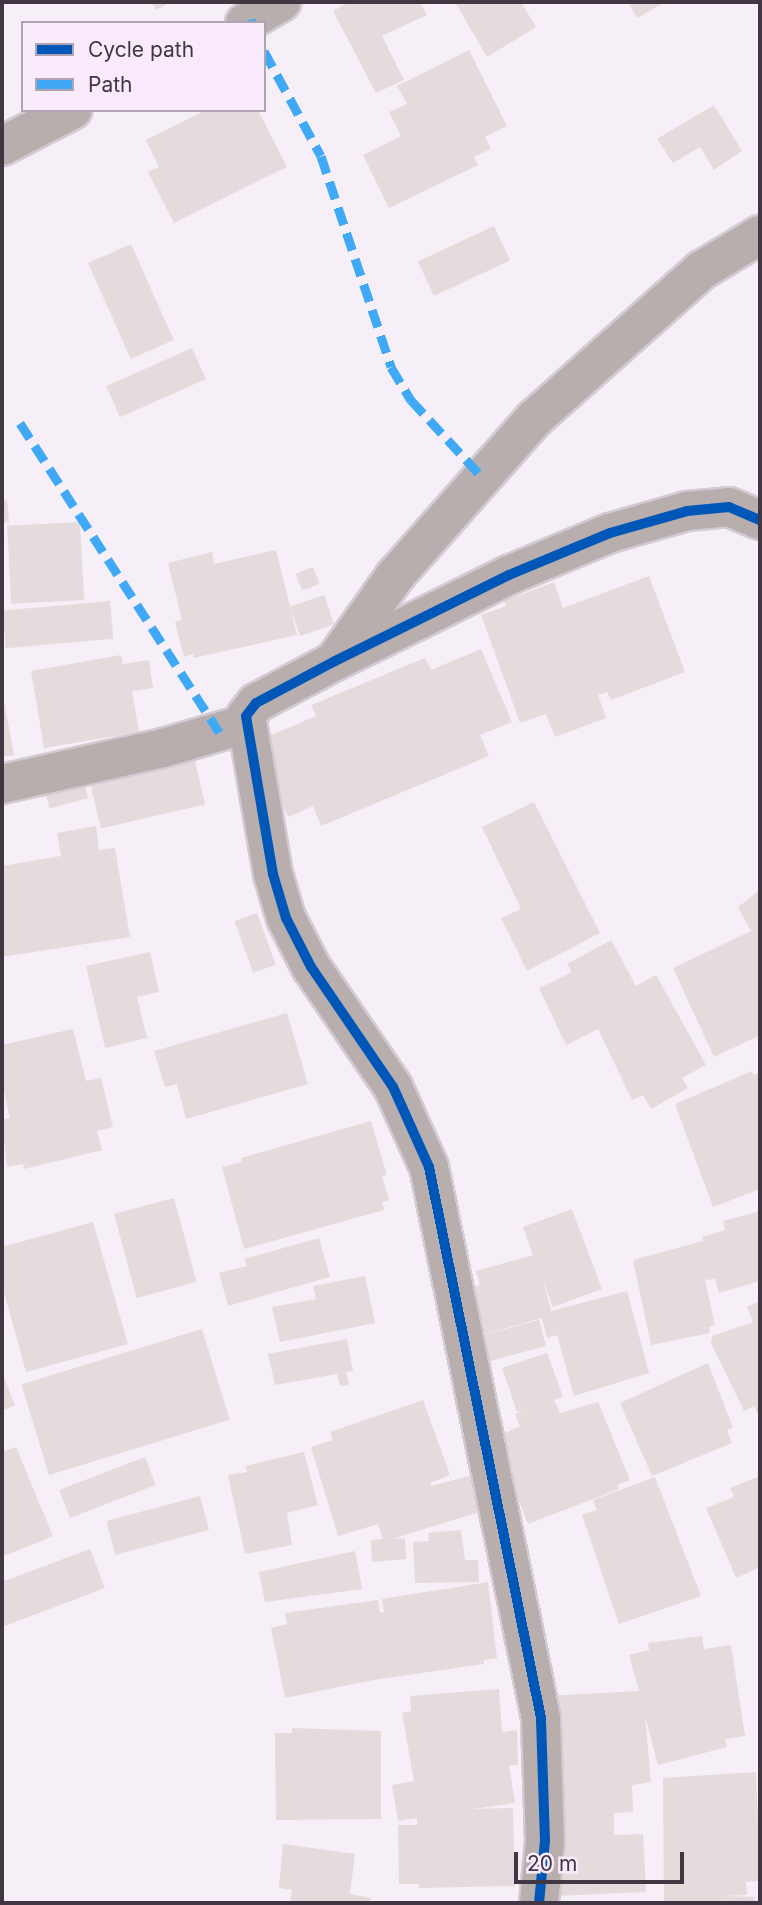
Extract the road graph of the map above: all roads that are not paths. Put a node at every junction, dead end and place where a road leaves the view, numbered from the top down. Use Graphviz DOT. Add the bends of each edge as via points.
graph roads {
  1 [pos="281,2"];
  2 [pos="248,21"];
  3 [pos="68,112"];
  4 [pos="2,146"];
  5 [pos="760,235"];
  6 [pos="760,520"];
  7 [pos="335,660"];
  8 [pos="245,724"];
  9 [pos="2,784"];
  10 [pos="539,1903"];
  1 -- 2 [label="street"];
  3 -- 4 [label="street"];
  5 -- 7 [label="street" via="702,270 534,419 395,576"];
  6 -- 7 [label="street" via="729,507 687,511 610,533 509,575"];
  7 -- 8 [label="street" via="256,703"];
  8 -- 9 [label="street" via="163,748"];
  8 -- 10 [label="street" via="273,874 286,918 311,967 393,1087 429,1167 541,1718 545,1841"];
}
